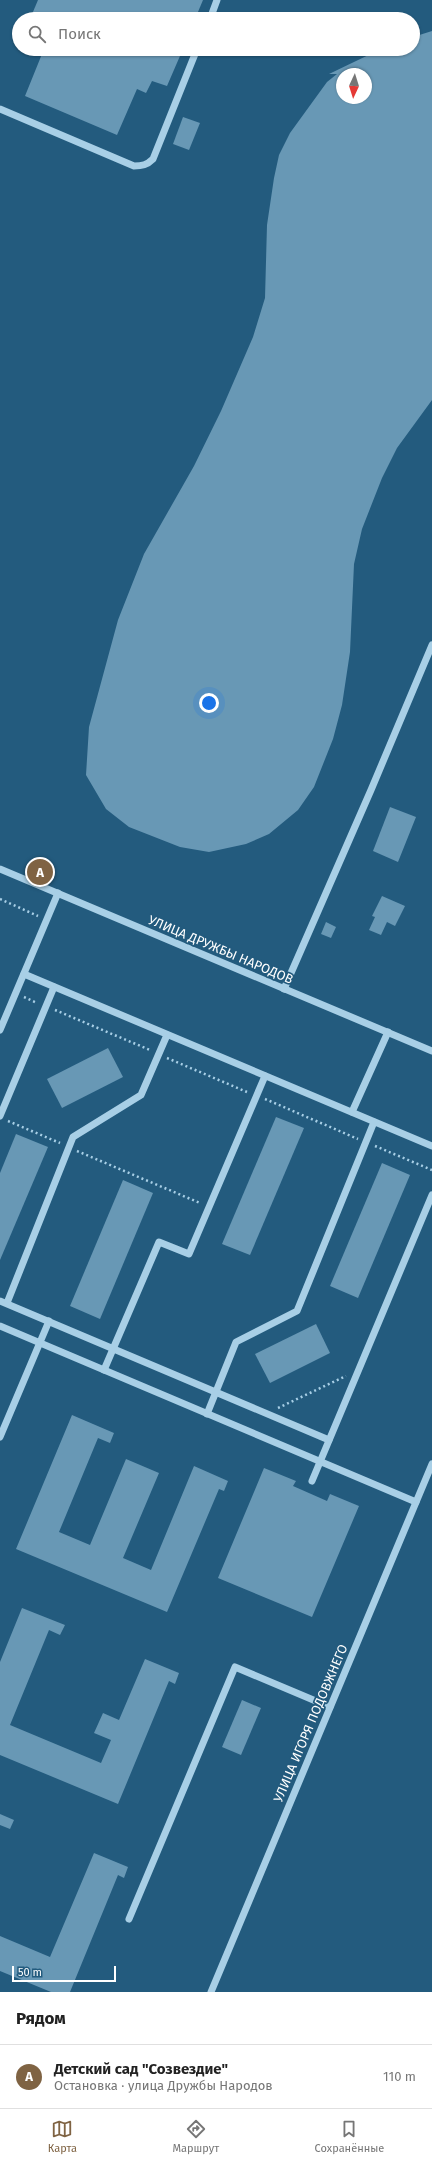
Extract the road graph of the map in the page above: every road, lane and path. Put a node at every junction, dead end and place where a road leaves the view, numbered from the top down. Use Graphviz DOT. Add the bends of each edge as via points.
graph roads {
  1 [pos="217,0"];
  2 [pos="213,12"];
  3 [pos="194,56"];
  4 [pos="0,109"];
  5 [pos="432,644"];
  6 [pos="0,869"];
  7 [pos="58,893"];
  8 [pos="0,899"];
  9 [pos="47,919"];
  10 [pos="24,974"];
  11 [pos="54,988"];
  12 [pos="284,989"];
  13 [pos="15,994"];
  14 [pos="46,1007"];
  15 [pos="0,1030"];
  16 [pos="388,1032"];
  17 [pos="167,1035"];
  18 [pos="432,1051"];
  19 [pos="158,1054"];
  20 [pos="265,1076"];
  21 [pos="257,1096"];
  22 [pos="352,1112"];
  23 [pos="0,1116"];
  24 [pos="7,1121"];
  25 [pos="374,1122"];
  26 [pos="366,1142"];
  27 [pos="432,1146"];
  28 [pos="69,1147"];
  29 [pos="432,1170"];
  30 [pos="432,1195"];
  31 [pos="209,1207"];
  32 [pos="3,1302"];
  33 [pos="49,1321"];
  34 [pos="0,1326"];
  35 [pos="40,1343"];
  36 [pos="114,1348"];
  37 [pos="104,1370"];
  38 [pos="359,1370"];
  39 [pos="216,1392"];
  40 [pos="266,1413"];
  41 [pos="207,1414"];
  42 [pos="0,1437"];
  43 [pos="329,1440"];
  44 [pos="320,1462"];
  45 [pos="432,1464"];
  46 [pos="312,1481"];
  47 [pos="416,1502"];
  48 [pos="330,1707"];
  49 [pos="129,1919"];
  50 [pos="211,1992"];
  1 -- 2 [label="street"];
  3 -- 4 [label="street" via="152,159 142,166 134,166"];
  5 -- 12 [label="street" via="372,790"];
  6 -- 7 [label="street, УЛИЦА ДРУЖБЫ НАРОДОВ"];
  7 -- 9 [label="street"];
  7 -- 12 [label="street, УЛИЦА ДРУЖБЫ НАРОДОВ"];
  8 -- 9 [label="path"];
  9 -- 10 [label="street"];
  10 -- 11 [label="street"];
  10 -- 13 [label="street"];
  11 -- 14 [label="street"];
  11 -- 17 [label="street"];
  12 -- 16 [label="street, УЛИЦА ДРУЖБЫ НАРОДОВ"];
  13 -- 14 [label="path"];
  13 -- 15 [label="street"];
  14 -- 19 [label="path"];
  14 -- 23 [label="street"];
  16 -- 18 [label="street, УЛИЦА ДРУЖБЫ НАРОДОВ"];
  16 -- 22 [label="street"];
  17 -- 19 [label="street"];
  17 -- 20 [label="street"];
  19 -- 21 [label="path"];
  19 -- 28 [label="street" via="141,1095 73,1137"];
  20 -- 21 [label="street"];
  20 -- 22 [label="street"];
  21 -- 26 [label="path"];
  21 -- 31 [label="street"];
  22 -- 25 [label="street"];
  24 -- 28 [label="path"];
  25 -- 26 [label="street"];
  25 -- 27 [label="street"];
  26 -- 29 [label="path"];
  26 -- 39 [label="street" via="297,1311 236,1342"];
  28 -- 31 [label="path"];
  28 -- 32 [label="street"];
  30 -- 38 [label="street"];
  31 -- 36 [label="street" via="189,1254 160,1242"];
  32 -- 33 [label="street"];
  33 -- 35 [label="street"];
  33 -- 36 [label="street"];
  34 -- 35 [label="street"];
  35 -- 37 [label="street"];
  35 -- 42 [label="street"];
  36 -- 37 [label="street"];
  36 -- 39 [label="street"];
  37 -- 41 [label="street"];
  38 -- 40 [label="path"];
  38 -- 43 [label="street"];
  39 -- 40 [label="street"];
  39 -- 41 [label="street"];
  40 -- 43 [label="street"];
  41 -- 44 [label="street"];
  43 -- 44 [label="street"];
  44 -- 46 [label="street"];
  44 -- 47 [label="street"];
  45 -- 47 [label="street, УЛИЦА ИГОРЯ ПОДОВЖНЕГО"];
  47 -- 48 [label="street, УЛИЦА ИГОРЯ ПОДОВЖНЕГО"];
  48 -- 49 [label="street" via="235,1667"];
  48 -- 50 [label="street, УЛИЦА ИГОРЯ ПОДОВЖНЕГО"];
}
